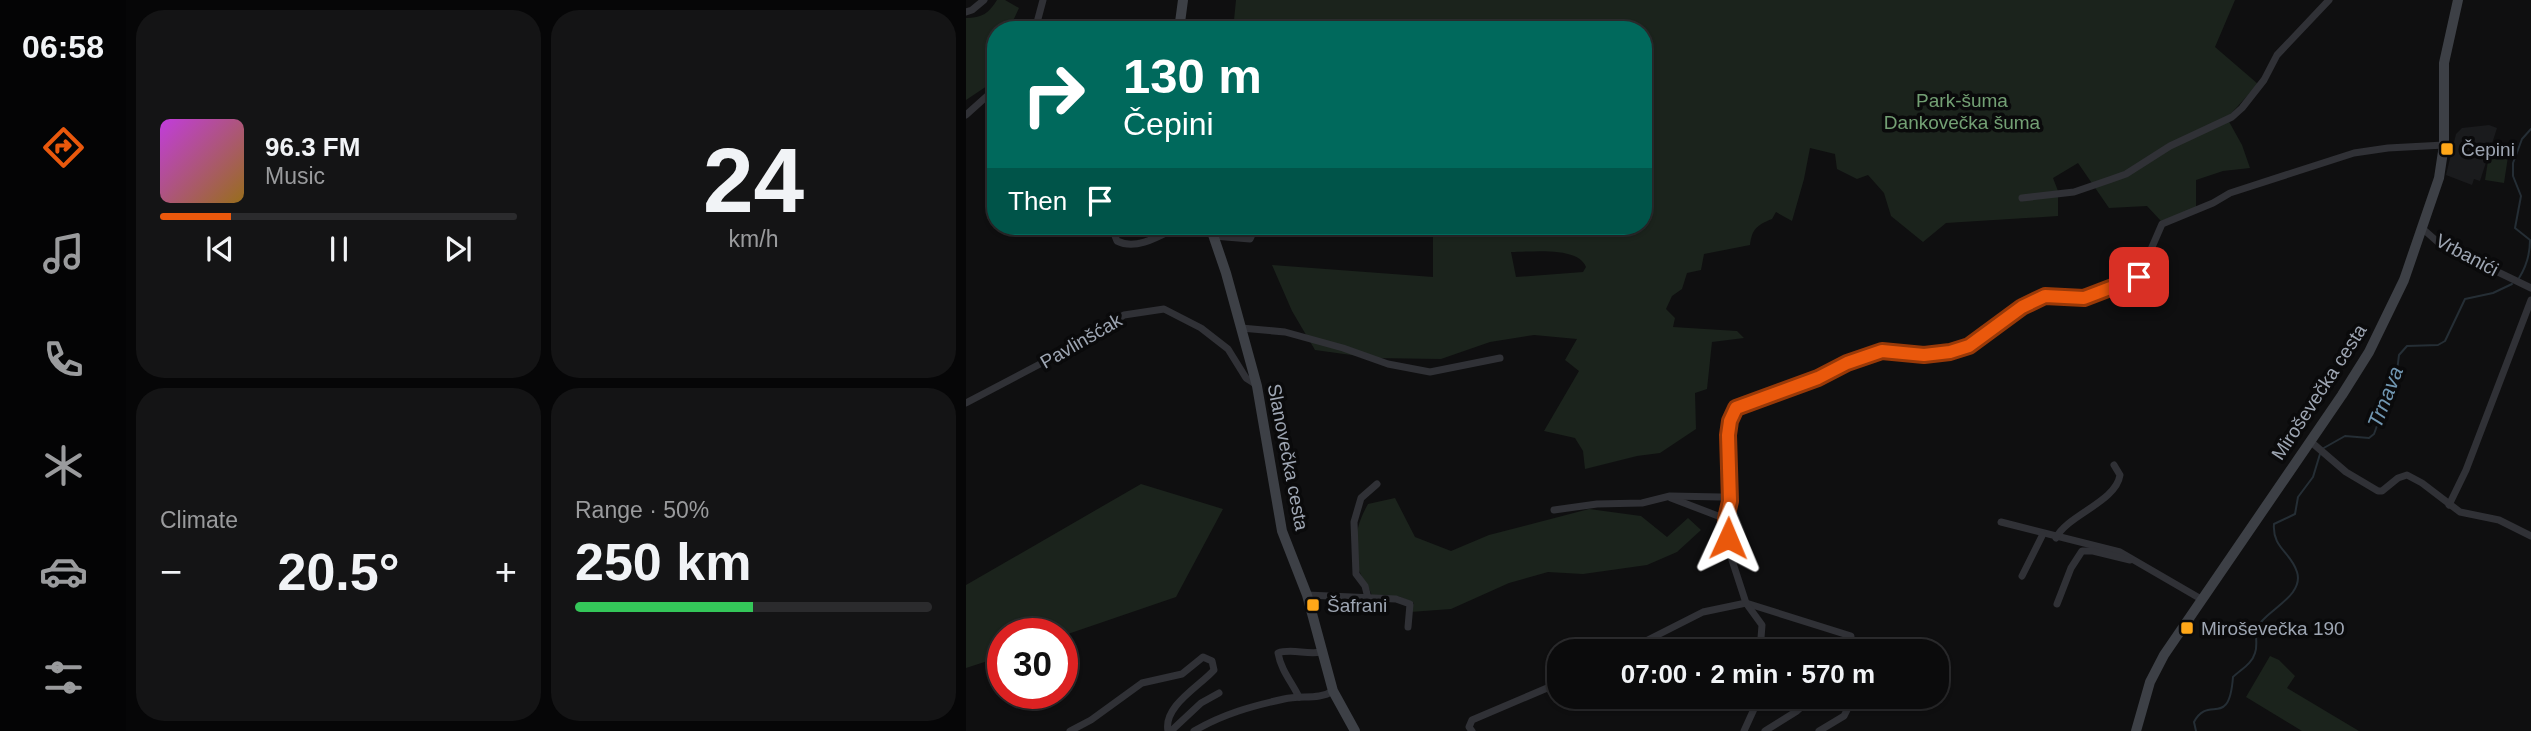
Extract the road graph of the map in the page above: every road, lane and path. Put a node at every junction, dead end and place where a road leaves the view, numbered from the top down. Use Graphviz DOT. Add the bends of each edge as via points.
graph roads {
  1 [pos="984,0"];
  2 [pos="1043,0"];
  3 [pos="1183,0"];
  4 [pos="2329,0"];
  5 [pos="2458,0"];
  6 [pos="966,12"];
  7 [pos="1037,21"];
  8 [pos="1180,21"];
  9 [pos="987,96"];
  10 [pos="967,113"];
  11 [pos="2444,145"];
  12 [pos="2022,198"];
  13 [pos="2423,229"];
  14 [pos="1115,235"];
  15 [pos="1161,235"];
  16 [pos="1213,235"];
  17 [pos="1231,235"];
  18 [pos="1252,235"];
  19 [pos="2531,288"];
  20 [pos="2531,300"];
  21 [pos="1241,328"];
  22 [pos="1500,358"];
  23 [pos="1258,386"];
  24 [pos="966,403"];
  25 [pos="2310,441"];
  26 [pos="2114,465"];
  27 [pos="1377,484"];
  28 [pos="1667,497"];
  29 [pos="1730,501"];
  30 [pos="2448,505"];
  31 [pos="1554,510"];
  32 [pos="1726,519"];
  33 [pos="2001,522"];
  34 [pos="2043,534"];
  35 [pos="2531,536"];
  36 [pos="2056,538"];
  37 [pos="2131,560"];
  38 [pos="2022,576"];
  39 [pos="1307,595"];
  40 [pos="1368,598"];
  41 [pos="2201,599"];
  42 [pos="1746,603"];
  43 [pos="2057,604"];
  44 [pos="1408,627"];
  45 [pos="1650,639"];
  46 [pos="1761,639"];
  47 [pos="1852,639"];
  48 [pos="1321,652"];
  49 [pos="1547,688"];
  50 [pos="1333,691"];
  51 [pos="1219,692"];
  52 [pos="1299,697"];
  53 [pos="1754,709"];
  54 [pos="1799,709"];
  55 [pos="1848,709"];
  56 [pos="1199,730"];
  57 [pos="1070,731"];
  58 [pos="1169,731"];
  59 [pos="1355,731"];
  60 [pos="1472,731"];
  61 [pos="1744,731"];
  62 [pos="1765,731"];
  63 [pos="1819,731"];
  64 [pos="2136,731"];
  1 -- 6 [label="street"];
  2 -- 7 [label="street"];
  3 -- 8 [label="main road"];
  4 -- 12 [label="street" via="2277,55 2264,80 2232,117 2170,146 2126,174 2074,192"];
  5 -- 11 [label="main road, Miroševečka cesta" via="2444,63"];
  9 -- 10 [label="street"];
  11 -- 13 [label="main road, Miroševečka cesta" via="2440,178"];
  11 -- 29 [label="street" via="2354,153 2230,193 2162,224 2139,277 2084,298 2045,296 1969,346 1924,355 1882,351 1736,408 1728,435"];
  13 -- 19 [label="street, Vrbanići" via="2440,244"];
  13 -- 25 [label="main road, Miroševečka cesta" via="2369,352"];
  14 -- 15 [label="street" via="1127,244"];
  16 -- 21 [label="main road, Slanovečka cesta"];
  17 -- 18 [label="street" via="1250,239"];
  20 -- 30 [label="street" via="2466,470"];
  21 -- 22 [label="street" via="1285,332 1430,373"];
  21 -- 23 [label="main road, Slanovečka cesta"];
  23 -- 24 [label="street, Pavlinšćak" via="1246,378 1228,349 1164,309 1124,315"];
  23 -- 39 [label="main road, Slanovečka cesta" via="1277,510"];
  25 -- 30 [label="street" via="2346,472 2378,491 2407,475"];
  25 -- 41 [label="main road, Miroševečka cesta"];
  26 -- 36 [label="street" via="2120,475 2118,482"];
  27 -- 40 [label="street" via="1361,498 1354,522 1356,574"];
  28 -- 29 [label="street"];
  28 -- 31 [label="street"];
  28 -- 32 [label="street"];
  29 -- 32 [label="street"];
  30 -- 35 [label="street" via="2499,520"];
  32 -- 42 [label="street" via="1731,557"];
  33 -- 34 [label="street"];
  34 -- 36 [label="street"];
  34 -- 38 [label="street"];
  36 -- 37 [label="street" via="2120,552"];
  37 -- 41 [label="street"];
  37 -- 43 [label="street" via="2082,551"];
  39 -- 40 [label="street"];
  39 -- 48 [label="main road, Slanovečka cesta"];
  40 -- 44 [label="street" via="1410,604"];
  41 -- 64 [label="main road, Miroševečka cesta" via="2153,675"];
  42 -- 45 [label="street" via="1703,612"];
  42 -- 46 [label="street" via="1762,625"];
  42 -- 47 [label="street"];
  48 -- 50 [label="main road, Slanovečka cesta"];
  48 -- 52 [label="street" via="1278,653 1281,669"];
  49 -- 60 [label="street" via="1472,720"];
  50 -- 52 [label="street"];
  50 -- 59 [label="main road, Slanovečka cesta"];
  51 -- 58 [label="street"];
  52 -- 56 [label="street" via="1235,711"];
  53 -- 61 [label="street"];
  54 -- 62 [label="street"];
  55 -- 63 [label="street"];
  57 -- 58 [label="street" via="1142,683 1182,674 1203,657 1212,661 1214,670 1175,707 1168,720"];
}
